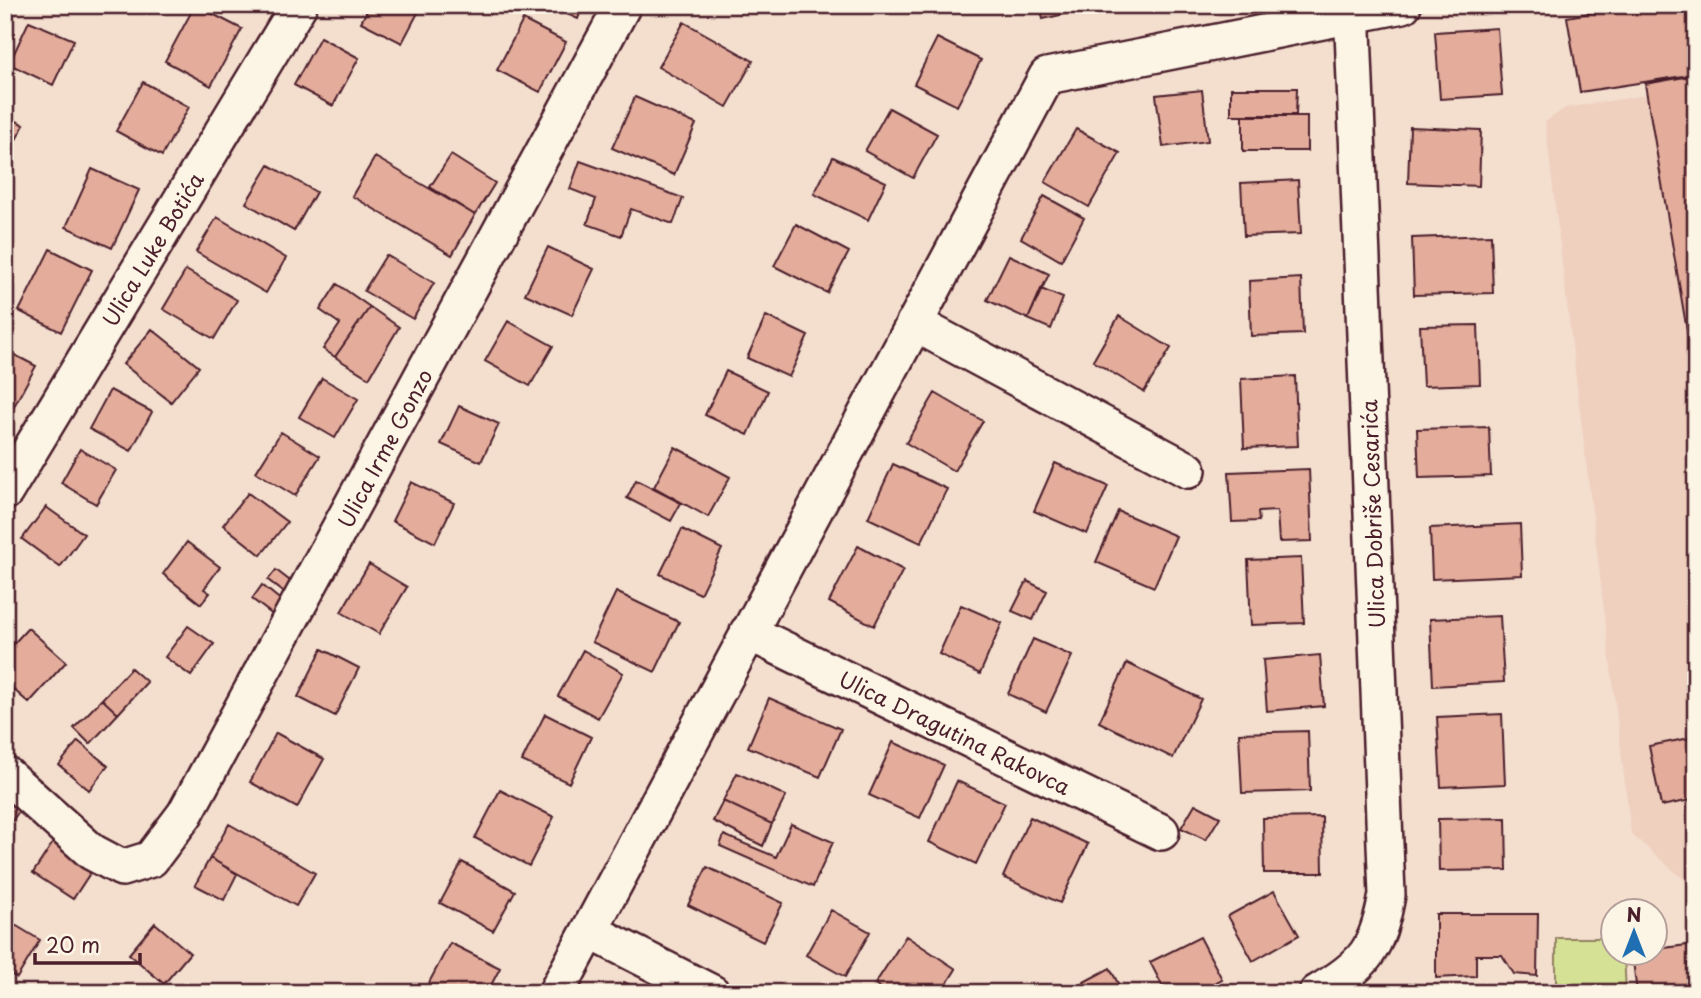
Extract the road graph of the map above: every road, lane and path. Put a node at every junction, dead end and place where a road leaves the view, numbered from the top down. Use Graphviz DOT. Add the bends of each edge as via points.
graph roads {
  1 [pos="299,5"];
  2 [pos="623,5"];
  3 [pos="1403,5"];
  4 [pos="1352,10"];
  5 [pos="914,323"];
  6 [pos="1188,470"];
  7 [pos="5,492"];
  8 [pos="748,632"];
  9 [pos="5,774"];
  10 [pos="1161,832"];
  11 [pos="590,932"];
  12 [pos="556,993"];
  13 [pos="712,993"];
  14 [pos="1317,993"];
  1 -- 7 [label="street, Ulica Luke Botića"];
  2 -- 9 [label="street, Ulica Irme Gonzo" via="185,814 151,859 122,869 92,852"];
  3 -- 4 [label="street"];
  4 -- 5 [label="street" via="1047,76"];
  4 -- 14 [label="street, Ulica Dobriše Cesarića" via="1387,895 1372,948 1350,974"];
  5 -- 6 [label="street"];
  5 -- 8 [label="street"];
  8 -- 10 [label="street, Ulica Dragutina Rakovca"];
  8 -- 11 [label="street"];
  11 -- 12 [label="street"];
  11 -- 13 [label="street"];
}
